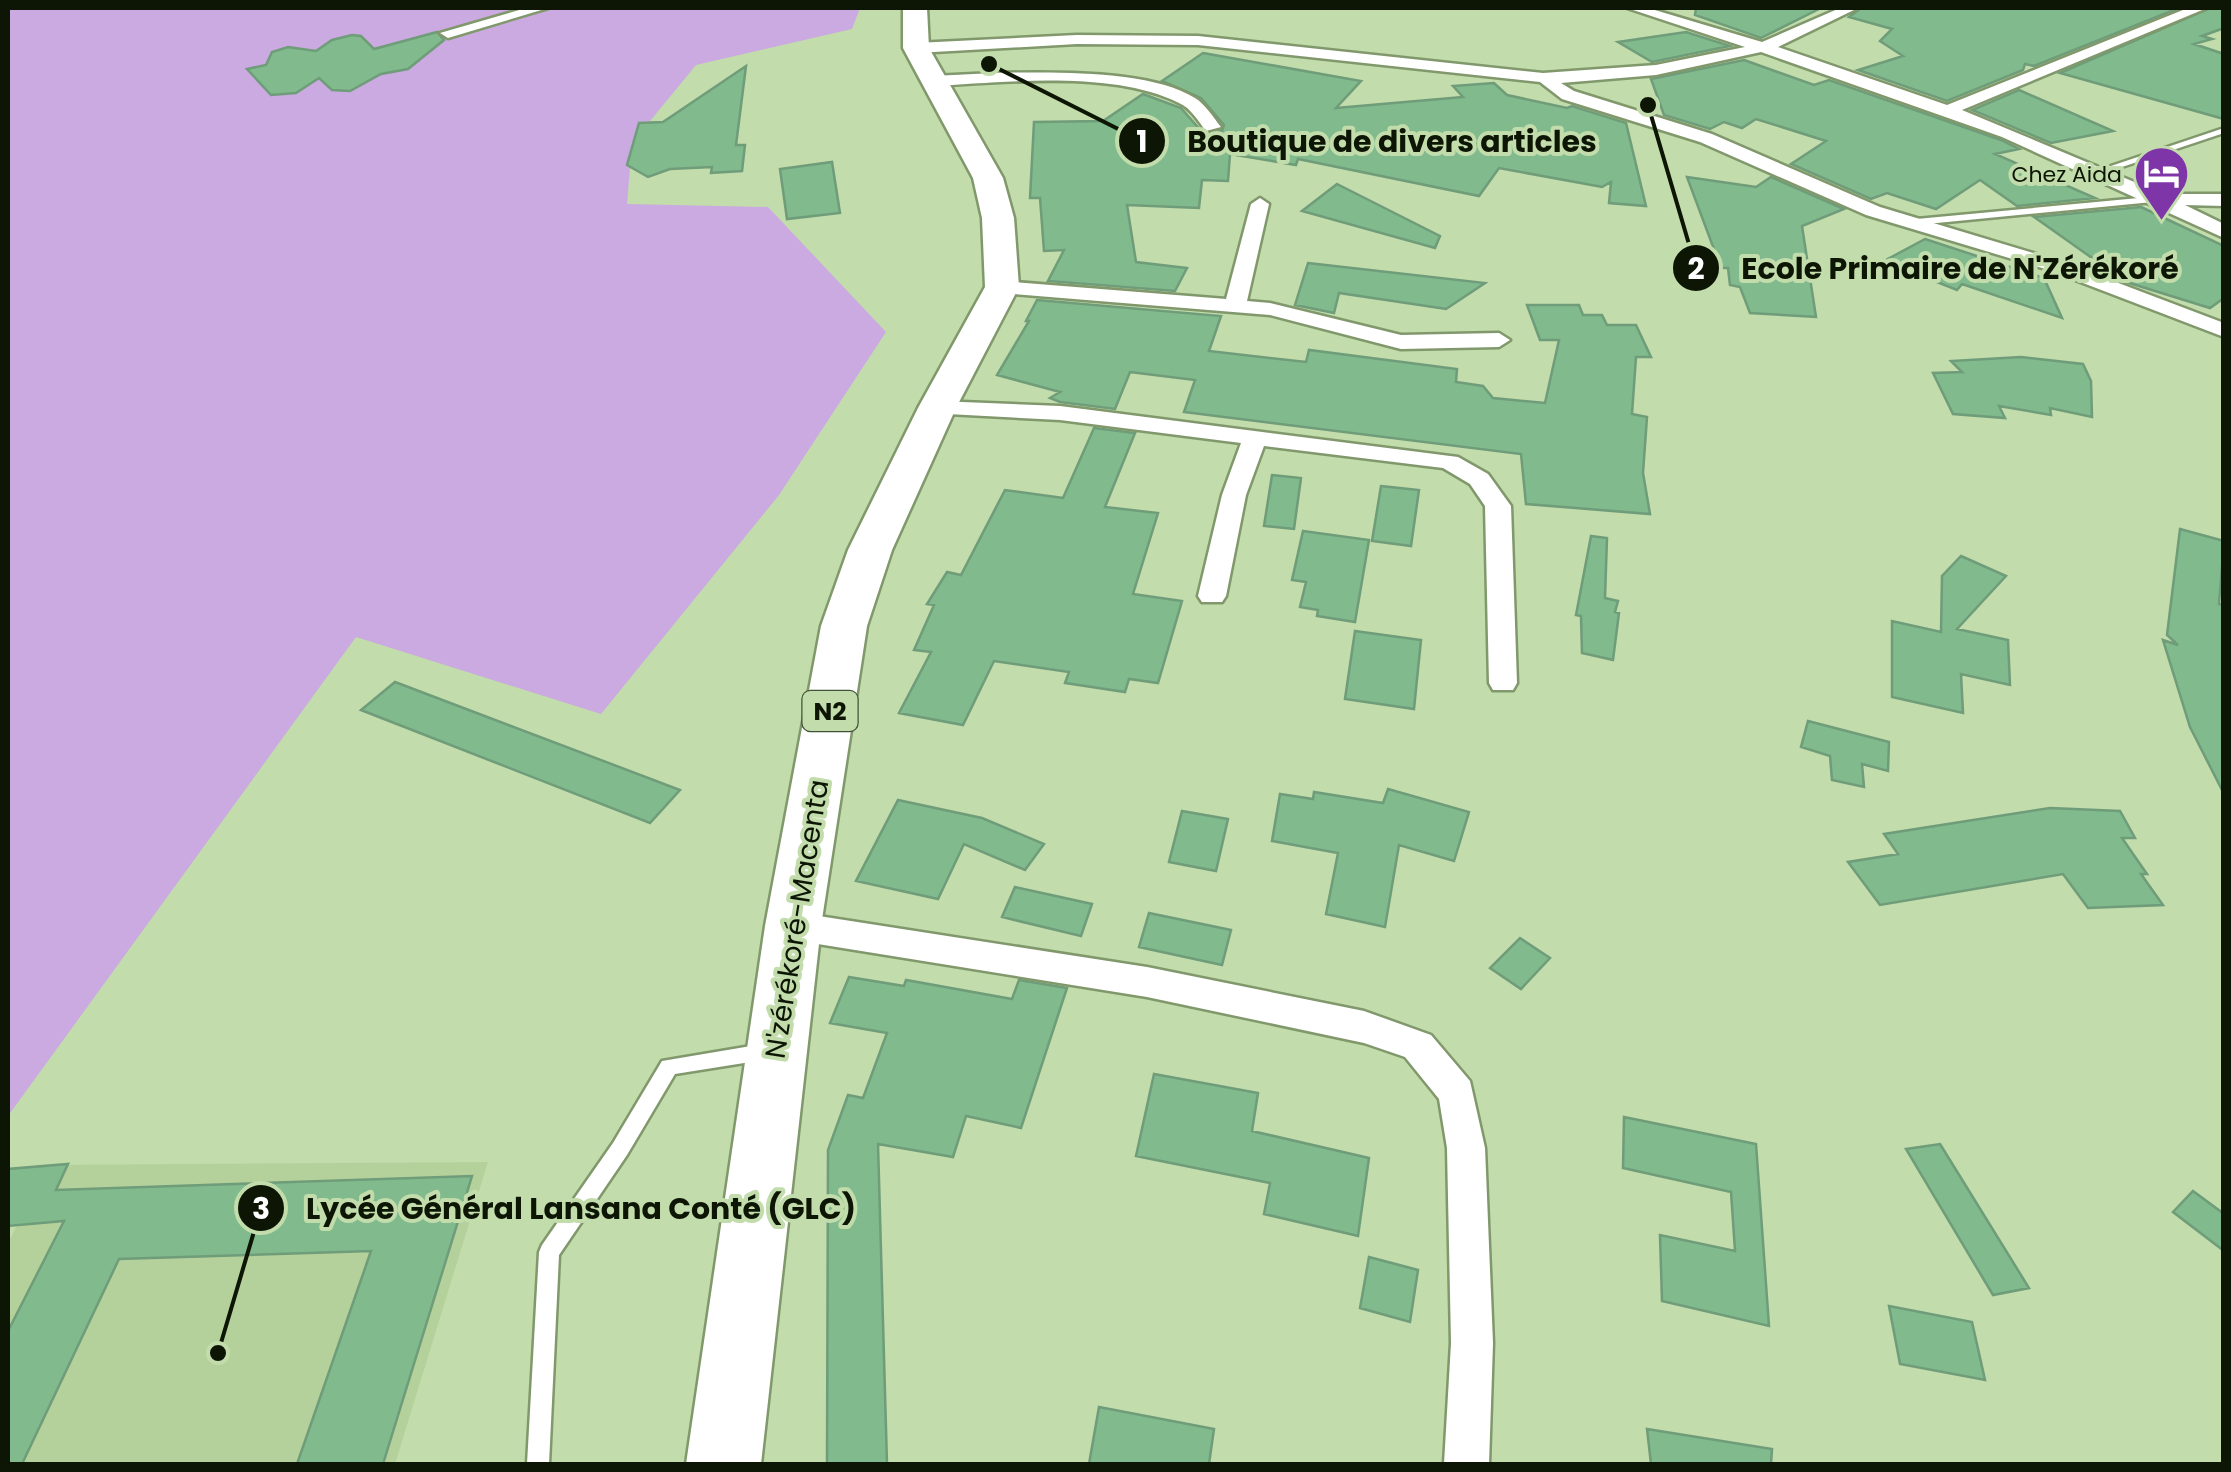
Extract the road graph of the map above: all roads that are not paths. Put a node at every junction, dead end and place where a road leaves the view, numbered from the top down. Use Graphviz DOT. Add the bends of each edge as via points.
graph roads {
  1 [pos="541,8"];
  2 [pos="1634,8"];
  3 [pos="1851,8"];
  4 [pos="2200,8"];
  5 [pos="448,33"];
  6 [pos="921,45"];
  7 [pos="1764,46"];
  8 [pos="1543,78"];
  9 [pos="1951,108"];
  10 [pos="1212,127"];
  11 [pos="2224,130"];
  12 [pos="2098,172"];
  13 [pos="2160,199"];
  14 [pos="2224,200"];
  15 [pos="1260,204"];
  16 [pos="1906,223"];
  17 [pos="2224,232"];
  18 [pos="1002,287"];
  19 [pos="1235,306"];
  20 [pos="2224,331"];
  21 [pos="1498,340"];
  22 [pos="937,408"];
  23 [pos="1256,438"];
  24 [pos="1212,596"];
  25 [pos="1503,683"];
  26 [pos="793,926"];
  27 [pos="777,1050"];
  28 [pos="538,1464"];
  29 [pos="724,1464"];
  30 [pos="1468,1464"];
  1 -- 5 [label="street"];
  2 -- 7 [label="street"];
  3 -- 7 [label="street"];
  4 -- 9 [label="street"];
  6 -- 8 [label="street" via="1170,40"];
  6 -- 10 [label="street" via="997,78 1120,83 1189,100"];
  6 -- 18 [label="highway" via="988,178"];
  7 -- 8 [label="street" via="1579,78"];
  7 -- 9 [label="street"];
  8 -- 16 [label="street" via="1568,94 1720,144 1820,192"];
  9 -- 12 [label="street"];
  11 -- 12 [label="lane"];
  12 -- 13 [label="street"];
  13 -- 14 [label="street"];
  13 -- 16 [label="lane"];
  13 -- 17 [label="street"];
  15 -- 19 [label="street"];
  16 -- 20 [label="street" via="2056,266"];
  18 -- 19 [label="street"];
  18 -- 22 [label="highway, N'zérékoré-Macenta / N2"];
  19 -- 21 [label="street" via="1401,342"];
  22 -- 23 [label="street" via="1060,413"];
  22 -- 26 [label="highway, N'zérékoré-Macenta / N2" via="870,550 844,626"];
  23 -- 24 [label="street" via="1234,495"];
  23 -- 25 [label="street" via="1449,462 1479,479 1498,506"];
  26 -- 27 [label="highway, N'zérékoré-Macenta / N2"];
  26 -- 30 [label="street" via="1147,982 1364,1027 1418,1046 1457,1093 1466,1148"];
  27 -- 28 [label="lane" via="669,1067 550,1252"];
  27 -- 29 [label="highway, N'zérékoré-Macenta / N2"];
}
